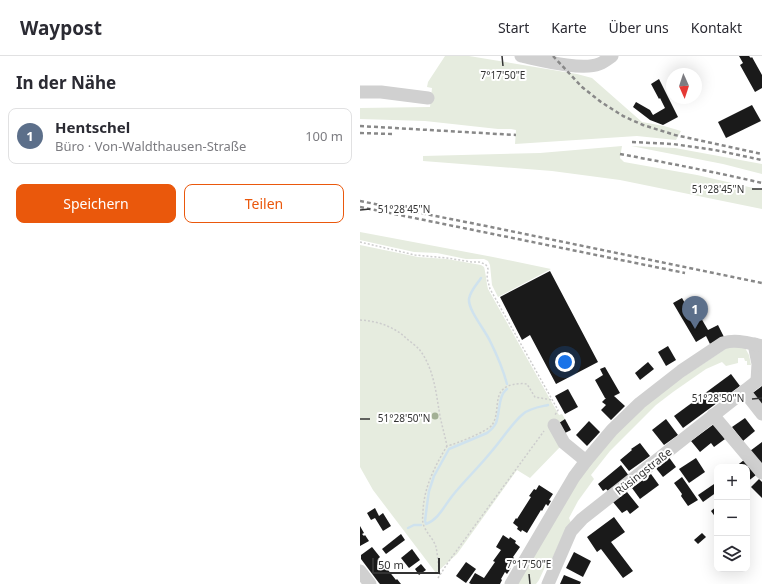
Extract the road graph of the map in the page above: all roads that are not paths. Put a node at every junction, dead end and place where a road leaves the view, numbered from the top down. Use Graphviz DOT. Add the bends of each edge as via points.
graph roads {
  1 [pos="521,56"];
  2 [pos="612,56"];
  3 [pos="360,92"];
  4 [pos="428,98"];
  5 [pos="758,345"];
  6 [pos="759,379"];
  7 [pos="744,391"];
  8 [pos="762,414"];
  9 [pos="713,415"];
  10 [pos="553,422"];
  11 [pos="586,461"];
  12 [pos="762,473"];
  13 [pos="360,571"];
  14 [pos="370,584"];
  15 [pos="511,584"];
  16 [pos="548,584"];
  1 -- 2 [label="street" via="586,67"];
  3 -- 4 [label="street"];
  5 -- 6 [label="street" via="755,349"];
  5 -- 11 [label="street" via="738,341 722,343 640,402"];
  6 -- 7 [label="street, Rüsingstraße"];
  7 -- 8 [label="street"];
  7 -- 9 [label="street, Rüsingstraße"];
  9 -- 12 [label="street"];
  9 -- 16 [label="street, Rüsingstraße" via="582,519 571,531"];
  10 -- 11 [label="street" via="564,443"];
  11 -- 15 [label="street"];
  13 -- 14 [label="street"];
}
